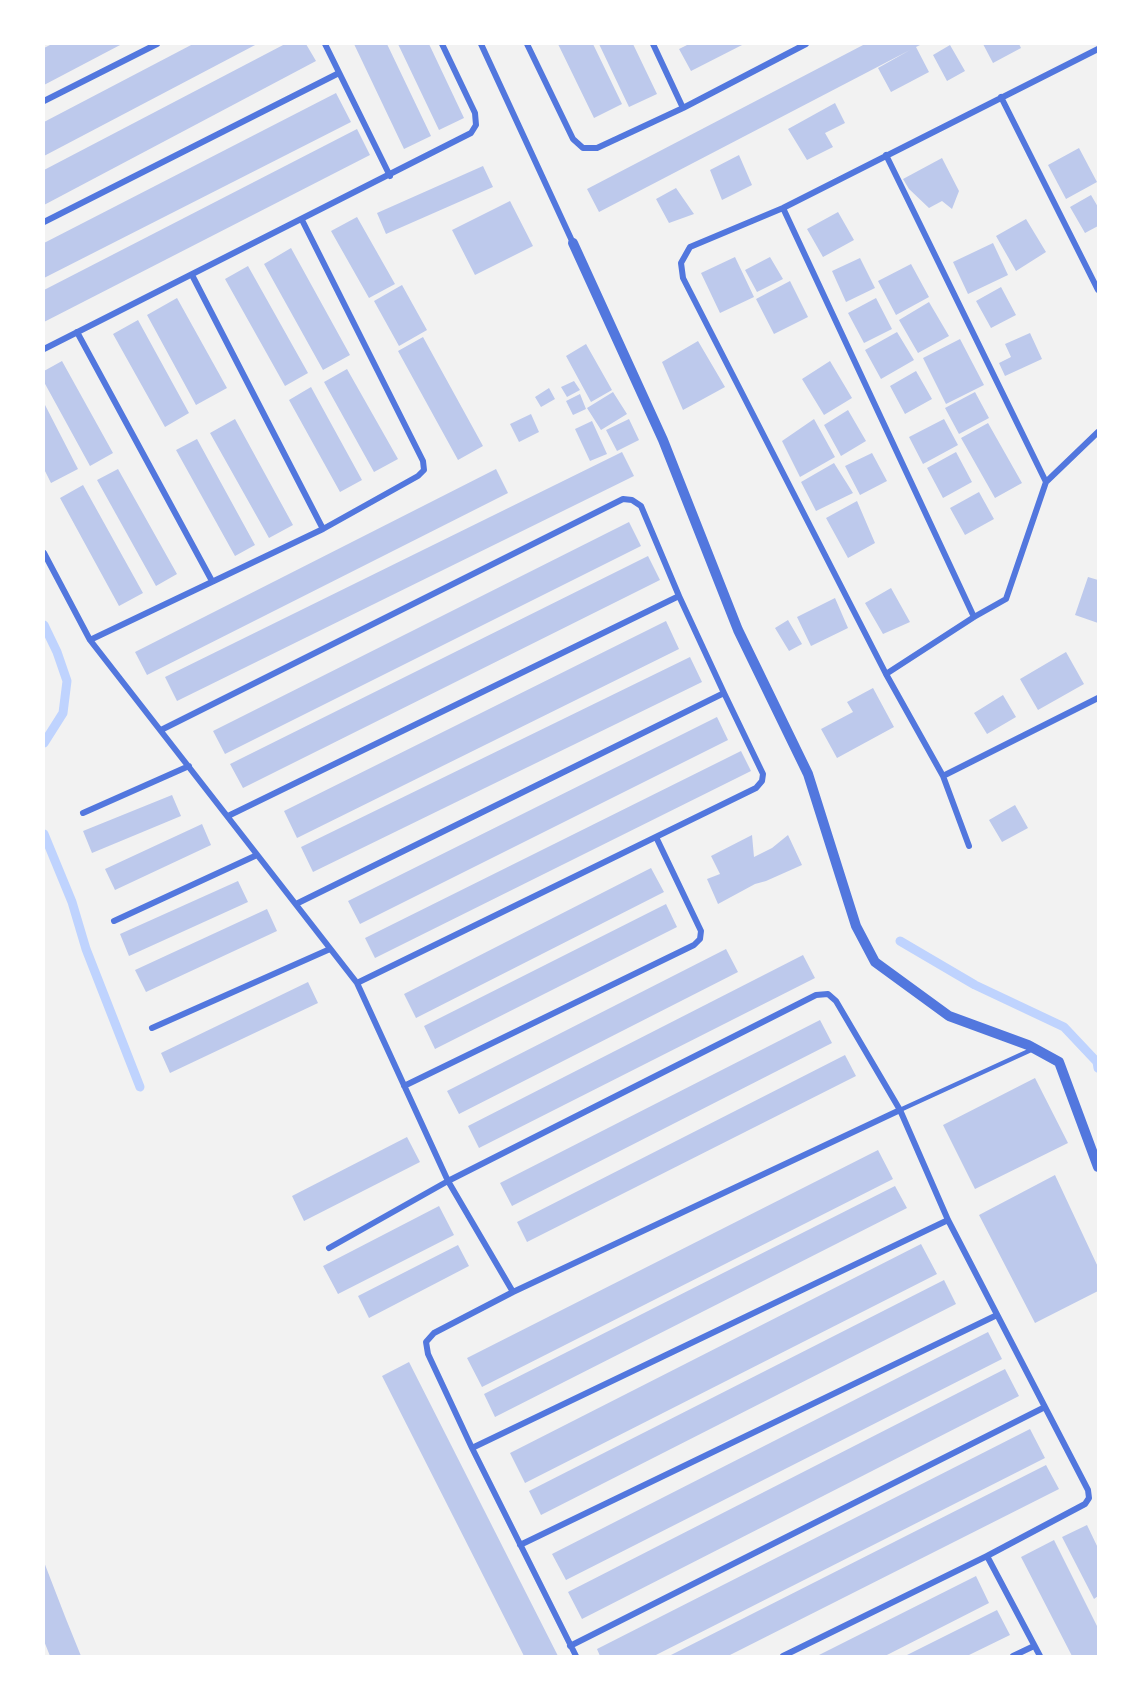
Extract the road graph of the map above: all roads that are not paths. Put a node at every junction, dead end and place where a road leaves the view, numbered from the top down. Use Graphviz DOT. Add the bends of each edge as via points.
graph roads {
  1 [pos="157,44"];
  2 [pos="325,44"];
  3 [pos="442,44"];
  4 [pos="481,44"];
  5 [pos="527,44"];
  6 [pos="652,44"];
  7 [pos="806,44"];
  8 [pos="1098,49"];
  9 [pos="339,73"];
  10 [pos="1001,97"];
  11 [pos="44,101"];
  12 [pos="683,108"];
  13 [pos="886,155"];
  14 [pos="390,176"];
  15 [pos="783,208"];
  16 [pos="302,220"];
  17 [pos="44,222"];
  18 [pos="573,243"];
  19 [pos="192,275"];
  20 [pos="1098,290"];
  21 [pos="77,332"];
  22 [pos="44,349"];
  23 [pos="1098,432"];
  24 [pos="1046,482"];
  25 [pos="323,529"];
  26 [pos="44,553"];
  27 [pos="212,582"];
  28 [pos="679,596"];
  29 [pos="975,617"];
  30 [pos="90,640"];
  31 [pos="886,674"];
  32 [pos="723,693"];
  33 [pos="1098,698"];
  34 [pos="160,730"];
  35 [pos="189,766"];
  36 [pos="943,776"];
  37 [pos="83,813"];
  38 [pos="228,816"];
  39 [pos="656,837"];
  40 [pos="969,846"];
  41 [pos="257,855"];
  42 [pos="296,904"];
  43 [pos="114,921"];
  44 [pos="330,949"];
  45 [pos="357,983"];
  46 [pos="152,1028"];
  47 [pos="1034,1048"];
  48 [pos="404,1086"];
  49 [pos="900,1110"];
  50 [pos="1098,1167"];
  51 [pos="448,1181"];
  52 [pos="948,1220"];
  53 [pos="329,1248"];
  54 [pos="513,1292"];
  55 [pos="997,1315"];
  56 [pos="1045,1407"];
  57 [pos="472,1448"];
  58 [pos="520,1545"];
  59 [pos="987,1556"];
  60 [pos="570,1646"];
  61 [pos="1034,1646"];
  62 [pos="576,1656"];
  63 [pos="783,1656"];
  64 [pos="1013,1656"];
  65 [pos="1040,1656"];
  1 -- 11 [label="street"];
  2 -- 9 [label="street"];
  3 -- 14 [label="street" via="475,113 476,125 471,133"];
  4 -- 18 [label="street"];
  5 -- 12 [label="street" via="573,139 583,148 597,148"];
  6 -- 12 [label="street"];
  7 -- 12 [label="street"];
  8 -- 10 [label="street"];
  9 -- 14 [label="street"];
  9 -- 17 [label="street"];
  10 -- 13 [label="street"];
  10 -- 20 [label="street"];
  13 -- 15 [label="street"];
  13 -- 24 [label="street"];
  14 -- 16 [label="street"];
  15 -- 29 [label="street"];
  15 -- 31 [label="street" via="690,247 681,263 683,278"];
  16 -- 19 [label="street"];
  16 -- 25 [label="street" via="423,461 424,470"];
  18 -- 47 [label="street" via="663,441 738,630 808,774 856,926 875,962 949,1016"];
  19 -- 21 [label="street"];
  19 -- 25 [label="street"];
  21 -- 22 [label="street"];
  21 -- 27 [label="street"];
  23 -- 24 [label="street"];
  24 -- 29 [label="street" via="1006,599"];
  25 -- 27 [label="street"];
  26 -- 30 [label="street"];
  27 -- 30 [label="street"];
  28 -- 32 [label="street"];
  28 -- 34 [label="street" via="641,506 623,499"];
  28 -- 38 [label="street"];
  29 -- 31 [label="street"];
  30 -- 34 [label="street"];
  31 -- 36 [label="street"];
  32 -- 39 [label="street" via="763,774 762,781 756,788"];
  32 -- 42 [label="street"];
  33 -- 36 [label="street"];
  34 -- 35 [label="street"];
  35 -- 37 [label="street"];
  35 -- 38 [label="street"];
  36 -- 40 [label="street"];
  38 -- 41 [label="street"];
  39 -- 45 [label="street"];
  39 -- 48 [label="street" via="701,931 694,945"];
  41 -- 42 [label="street"];
  41 -- 43 [label="street"];
  42 -- 44 [label="street"];
  44 -- 45 [label="street"];
  44 -- 46 [label="street"];
  45 -- 48 [label="street"];
  47 -- 49 [label="lane"];
  47 -- 50 [label="street" via="1059,1062"];
  48 -- 51 [label="street"];
  49 -- 51 [label="street" via="836,1001 828,994 816,995"];
  49 -- 52 [label="street"];
  49 -- 54 [label="street"];
  51 -- 53 [label="street"];
  51 -- 54 [label="street"];
  52 -- 55 [label="street"];
  52 -- 57 [label="street"];
  54 -- 57 [label="street" via="434,1333 426,1342"];
  55 -- 56 [label="street"];
  55 -- 58 [label="street"];
  56 -- 59 [label="street" via="1089,1498 1085,1504"];
  56 -- 60 [label="street"];
  57 -- 58 [label="street"];
  58 -- 60 [label="street"];
  59 -- 61 [label="street"];
  59 -- 63 [label="street"];
  60 -- 62 [label="street"];
  61 -- 64 [label="street"];
  61 -- 65 [label="street"];
}
